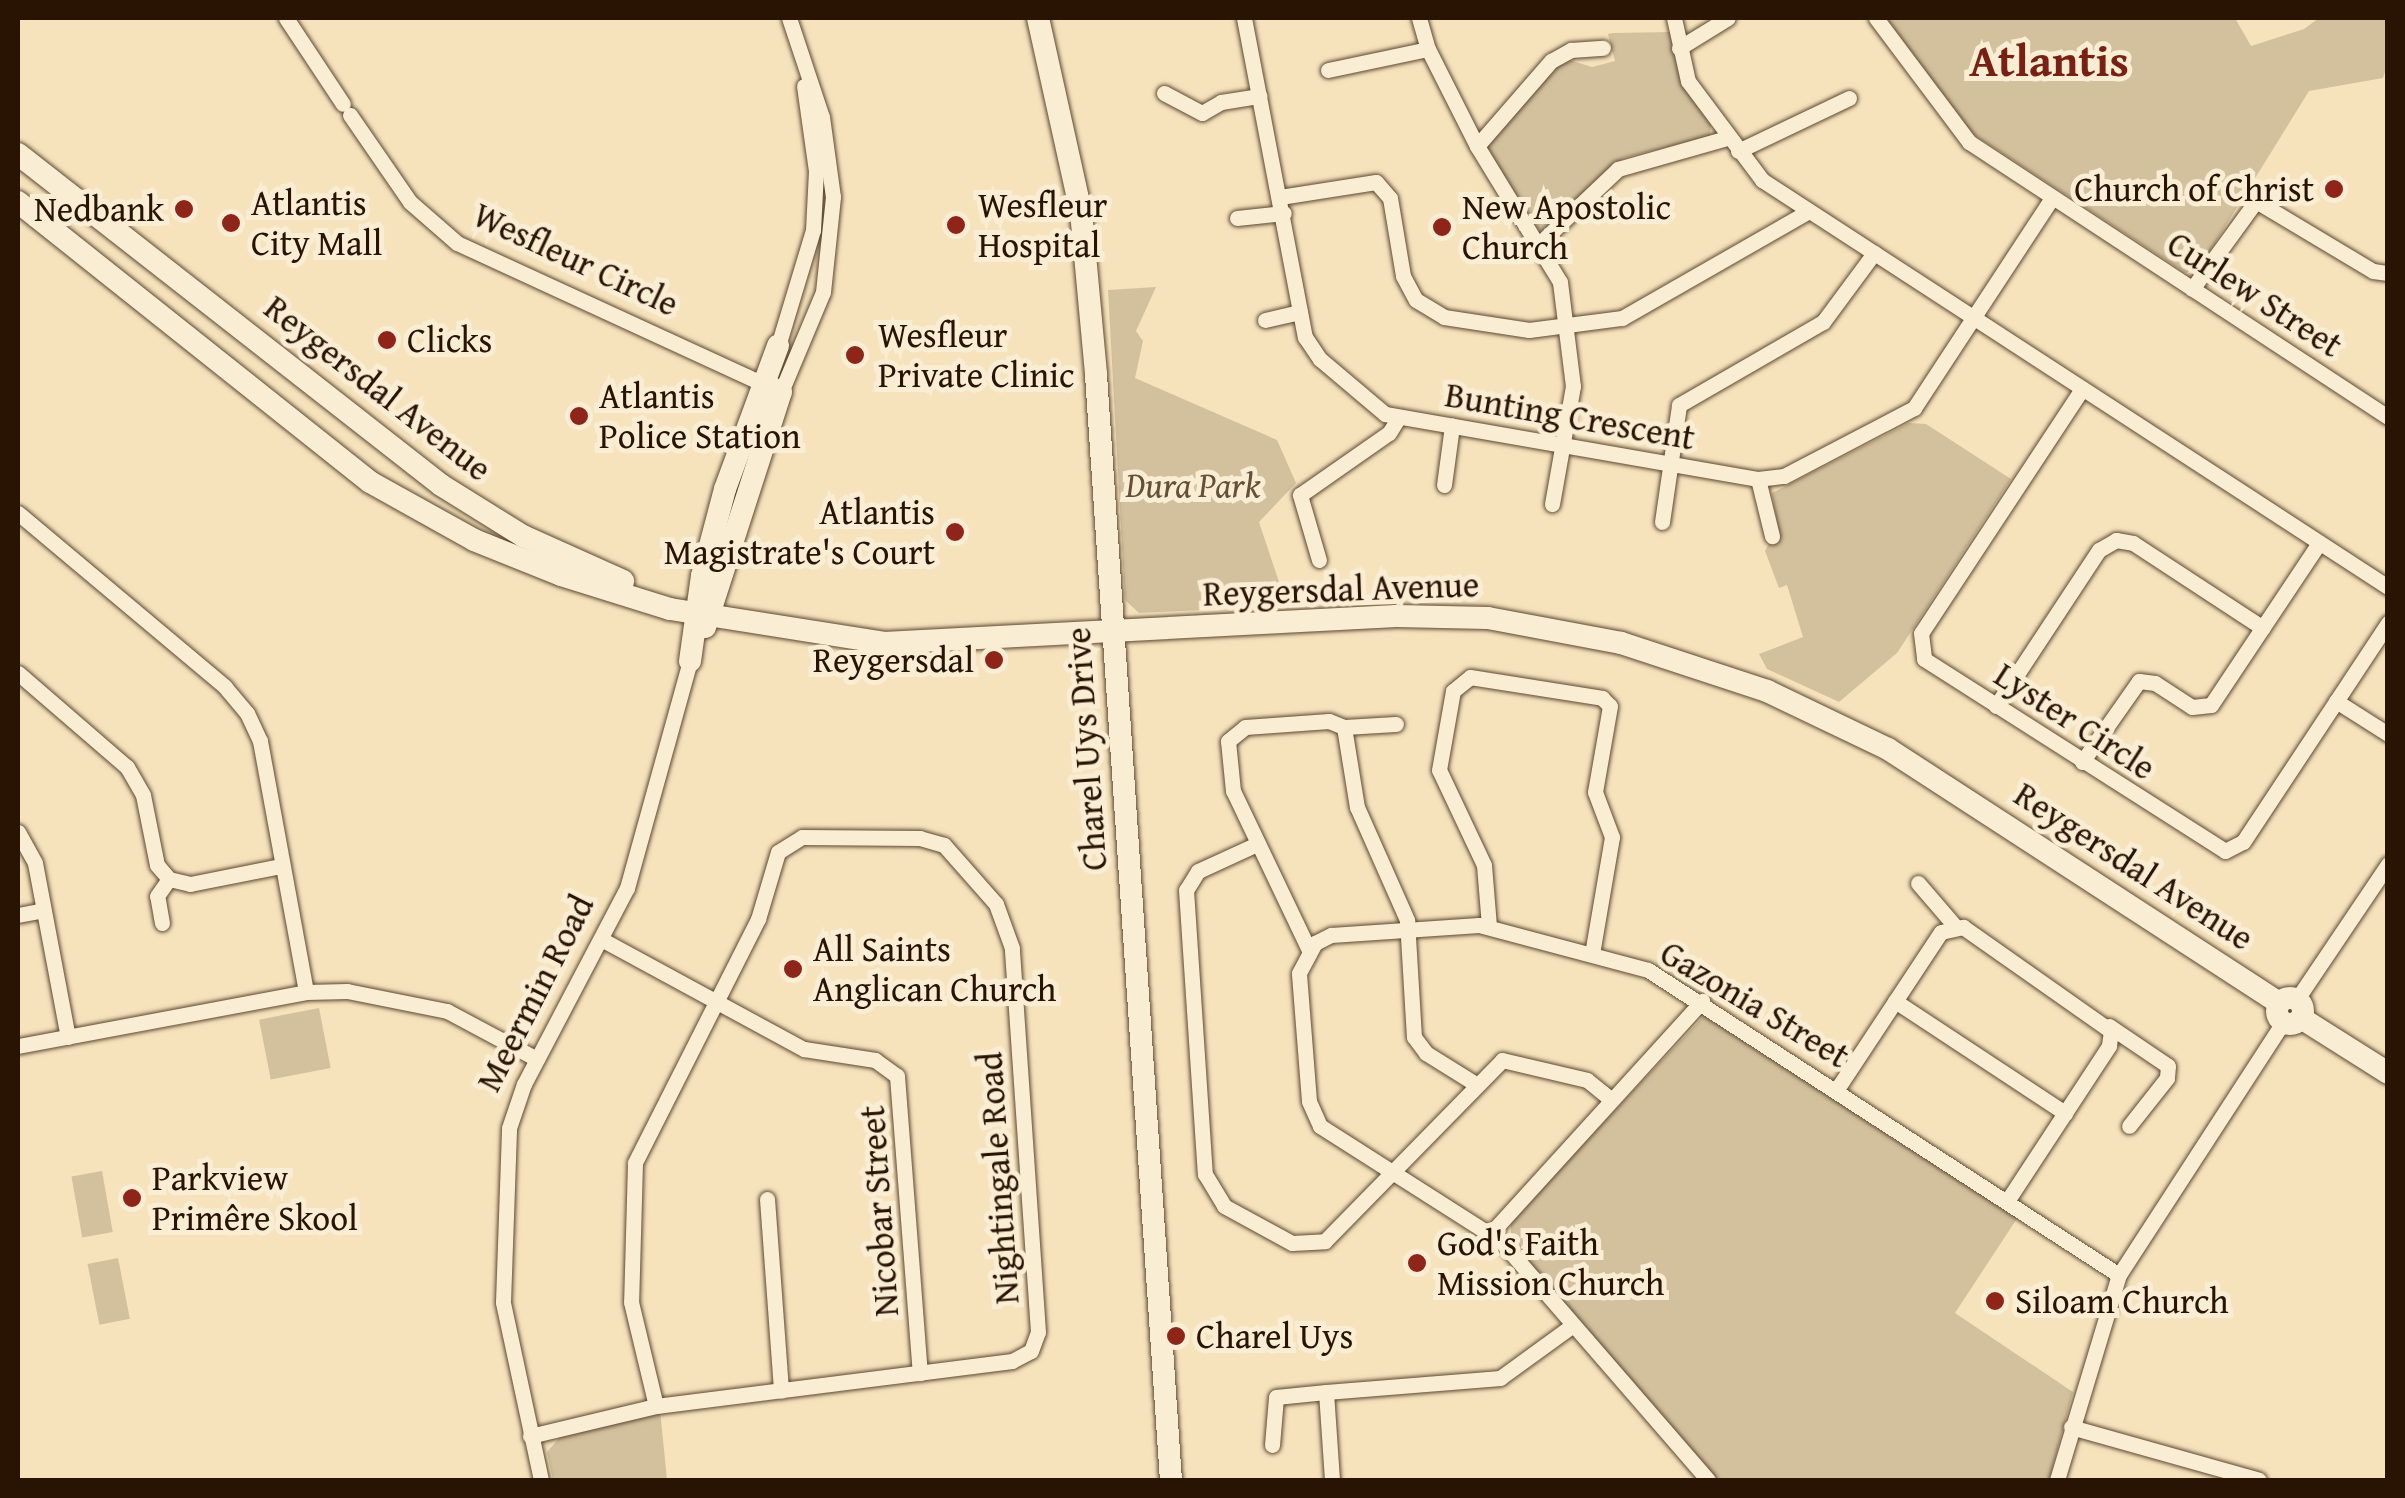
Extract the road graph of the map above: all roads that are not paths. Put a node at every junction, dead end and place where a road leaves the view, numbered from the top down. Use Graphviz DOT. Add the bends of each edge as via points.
graph roads {
  1 [pos="286,18"];
  2 [pos="789,18"];
  3 [pos="1038,18"];
  4 [pos="1244,18"];
  5 [pos="1419,18"];
  6 [pos="1674,18"];
  7 [pos="1728,18"];
  8 [pos="1876,18"];
  9 [pos="1603,48"];
  10 [pos="1679,48"];
  11 [pos="1428,49"];
  12 [pos="800,56"];
  13 [pos="1328,70"];
  14 [pos="1164,93"];
  15 [pos="1260,96"];
  16 [pos="1848,98"];
  17 [pos="1726,138"];
  18 [pos="1476,146"];
  19 [pos="1738,151"];
  20 [pos="18,154"];
  21 [pos="2052,198"];
  22 [pos="18,202"];
  23 [pos="1282,205"];
  24 [pos="1809,211"];
  25 [pos="1237,218"];
  26 [pos="1538,244"];
  27 [pos="1874,253"];
  28 [pos="2388,273"];
  29 [pos="2192,290"];
  30 [pos="1300,312"];
  31 [pos="1975,318"];
  32 [pos="1265,320"];
  33 [pos="1568,327"];
  34 [pos="778,346"];
  35 [pos="772,388"];
  36 [pos="2082,388"];
  37 [pos="1400,416"];
  38 [pos="2388,417"];
  39 [pos="1452,426"];
  40 [pos="1562,446"];
  41 [pos="1668,464"];
  42 [pos="1758,479"];
  43 [pos="1444,484"];
  44 [pos="1552,504"];
  45 [pos="18,513"];
  46 [pos="1662,522"];
  47 [pos="1772,536"];
  48 [pos="2319,543"];
  49 [pos="1320,560"];
  50 [pos="2388,587"];
  51 [pos="708,611"];
  52 [pos="2388,623"];
  53 [pos="2263,628"];
  54 [pos="1114,634"];
  55 [pos="690,661"];
  56 [pos="18,673"];
  57 [pos="2336,701"];
  58 [pos="1996,706"];
  59 [pos="1396,724"];
  60 [pos="1344,728"];
  61 [pos="2388,734"];
  62 [pos="2082,762"];
  63 [pos="18,832"];
  64 [pos="1257,844"];
  65 [pos="2388,864"];
  66 [pos="281,866"];
  67 [pos="169,878"];
  68 [pos="1918,883"];
  69 [pos="44,910"];
  70 [pos="18,915"];
  71 [pos="162,923"];
  72 [pos="1954,925"];
  73 [pos="1490,926"];
  74 [pos="1407,930"];
  75 [pos="601,939"];
  76 [pos="1309,950"];
  77 [pos="1592,954"];
  78 [pos="306,992"];
  79 [pos="717,1000"];
  80 [pos="1702,1001"];
  81 [pos="1895,1002"];
  82 [pos="2290,1011"];
  83 [pos="2110,1026"];
  84 [pos="68,1037"];
  85 [pos="18,1046"];
  86 [pos="537,1059"];
  87 [pos="2388,1073"];
  88 [pos="1474,1083"];
  89 [pos="1837,1090"];
  90 [pos="1612,1100"];
  91 [pos="2065,1113"];
  92 [pos="2129,1126"];
  93 [pos="1394,1173"];
  94 [pos="767,1199"];
  95 [pos="2007,1201"];
  96 [pos="1492,1233"];
  97 [pos="2118,1276"];
  98 [pos="1572,1324"];
  99 [pos="920,1373"];
  100 [pos="781,1390"];
  101 [pos="1326,1392"];
  102 [pos="656,1406"];
  103 [pos="2071,1426"];
  104 [pos="530,1436"];
  105 [pos="1272,1445"];
  106 [pos="2206,1472"];
  107 [pos="540,1480"];
  108 [pos="1171,1480"];
  109 [pos="1332,1480"];
  110 [pos="1708,1480"];
  111 [pos="2057,1480"];
  112 [pos="2259,1480"];
  1 -- 35 [label="street, Wesfleur Circle" via="410,202 457,243"];
  2 -- 12 [label="street"];
  3 -- 54 [label="main road, Charel Uys Drive" via="1080,212"];
  4 -- 15 [label="street, Bunting Crescent"];
  5 -- 11 [label="street"];
  6 -- 10 [label="street"];
  7 -- 10 [label="street"];
  8 -- 21 [label="street, Curlew Street" via="1959,133"];
  9 -- 18 [label="street" via="1571,50 1550,60"];
  10 -- 17 [label="street" via="1688,81"];
  11 -- 13 [label="street"];
  11 -- 18 [label="street"];
  12 -- 34 [label="street" via="816,196 806,266"];
  12 -- 35 [label="street" via="822,117 833,197 823,292"];
  14 -- 15 [label="street" via="1202,113 1221,102"];
  15 -- 23 [label="street, Bunting Crescent"];
  16 -- 19 [label="street"];
  17 -- 19 [label="street"];
  17 -- 26 [label="street" via="1628,164"];
  18 -- 26 [label="street"];
  19 -- 24 [label="street" via="1762,180"];
  20 -- 51 [label="main road, Reygersdal Avenue" via="468,504 566,558"];
  21 -- 29 [label="street, Curlew Street"];
  21 -- 31 [label="street, Bunting Crescent"];
  22 -- 51 [label="main road, Reygersdal Avenue" via="382,489 517,559"];
  23 -- 25 [label="street"];
  23 -- 30 [label="street, Bunting Crescent"];
  23 -- 33 [label="street" via="1376,182 1390,198 1406,285 1422,306 1444,317 1529,330"];
  24 -- 27 [label="street"];
  24 -- 33 [label="street" via="1622,318"];
  26 -- 33 [label="street" via="1560,282"];
  27 -- 31 [label="street"];
  27 -- 41 [label="street" via="1823,322 1683,400"];
  28 -- 29 [label="street" via="2373,271 2256,201"];
  29 -- 38 [label="street, Curlew Street"];
  30 -- 32 [label="street"];
  30 -- 37 [label="street, Bunting Crescent" via="1304,337 1320,359 1385,414"];
  31 -- 36 [label="street"];
  31 -- 42 [label="street, Bunting Crescent" via="1902,418 1789,474"];
  33 -- 40 [label="street" via="1573,386"];
  34 -- 35 [label="main road"];
  35 -- 51 [label="main road" via="726,488"];
  36 -- 48 [label="street"];
  36 -- 58 [label="street, Lyster Circle" via="1918,641 1924,658"];
  37 -- 39 [label="street, Bunting Crescent"];
  37 -- 49 [label="street" via="1388,433 1300,495"];
  39 -- 40 [label="street, Bunting Crescent"];
  39 -- 43 [label="street"];
  40 -- 41 [label="street, Bunting Crescent"];
  40 -- 44 [label="street"];
  41 -- 42 [label="street, Bunting Crescent"];
  41 -- 46 [label="street"];
  42 -- 47 [label="street"];
  45 -- 66 [label="street" via="240,704 260,741"];
  48 -- 50 [label="street"];
  48 -- 53 [label="street"];
  51 -- 54 [label="main road, Reygersdal Avenue" via="900,644"];
  51 -- 55 [label="main road, Meermin Road"];
  52 -- 57 [label="street, Lyster Circle"];
  53 -- 58 [label="street" via="2133,543 2116,540 2099,550"];
  53 -- 62 [label="street" via="2207,708 2192,708 2150,681 2133,684"];
  54 -- 82 [label="main road, Reygersdal Avenue" via="1316,618 1475,617 1676,659 1785,698 1905,758"];
  54 -- 108 [label="main road, Charel Uys Drive"];
  55 -- 75 [label="street, Meermin Road" via="636,864"];
  56 -- 67 [label="street" via="127,767 146,804 158,864"];
  57 -- 61 [label="street"];
  57 -- 62 [label="street, Lyster Circle" via="2243,842 2230,850 2215,849"];
  58 -- 62 [label="street, Lyster Circle"];
  59 -- 60 [label="street"];
  60 -- 64 [label="street" via="1329,720 1233,733 1230,779"];
  60 -- 74 [label="street" via="1356,807"];
  63 -- 69 [label="street" via="32,853"];
  64 -- 76 [label="street"];
  64 -- 93 [label="street" via="1198,871 1186,890 1209,1190 1284,1240 1311,1245 1338,1232"];
  65 -- 82 [label="street"];
  66 -- 67 [label="street" via="190,884"];
  66 -- 78 [label="street"];
  67 -- 71 [label="street" via="157,896"];
  68 -- 72 [label="street"];
  69 -- 70 [label="street"];
  69 -- 84 [label="street"];
  72 -- 81 [label="street" via="1941,932"];
  72 -- 83 [label="street"];
  73 -- 74 [label="street, Gazonia Street"];
  73 -- 77 [label="street, Gazonia Street"];
  73 -- 77 [label="street" via="1484,865 1439,770 1455,686 1474,676 1602,698 1610,710 1595,798 1612,836"];
  74 -- 76 [label="street, Gazonia Street" via="1331,935"];
  74 -- 88 [label="street" via="1414,1037"];
  75 -- 79 [label="street, Nicobar Street"];
  75 -- 86 [label="street, Meermin Road"];
  76 -- 93 [label="street" via="1299,974 1311,1110 1327,1134"];
  77 -- 80 [label="street, Gazonia Street" via="1659,975"];
  78 -- 84 [label="street"];
  78 -- 86 [label="street" via="376,993 429,1005"];
  79 -- 99 [label="street, Nicobar Street" via="804,1048 875,1060 897,1076"];
  79 -- 99 [label="street, Nightingale Road" via="758,919 778,852 796,838 936,842 958,858 1003,916 1012,948 1037,1338 1017,1360"];
  79 -- 102 [label="street, Nightingale Road" via="635,1162 631,1302"];
  80 -- 89 [label="street, Gazonia Street"];
  80 -- 90 [label="street"];
  81 -- 89 [label="street"];
  81 -- 91 [label="street"];
  82 -- 87 [label="main road, Reygersdal Avenue"];
  82 -- 97 [label="street"];
  83 -- 91 [label="street" via="2109,1046"];
  83 -- 92 [label="street" via="2168,1066"];
  84 -- 85 [label="street"];
  86 -- 104 [label="street, Meermin Road" via="508,1128 503,1182 506,1327"];
  88 -- 90 [label="street" via="1495,1063 1517,1059 1587,1080"];
  88 -- 93 [label="street"];
  89 -- 95 [label="street, Gazonia Street"];
  90 -- 96 [label="street"];
  91 -- 95 [label="street"];
  93 -- 96 [label="street"];
  94 -- 100 [label="street"];
  95 -- 97 [label="street, Gazonia Street"];
  96 -- 98 [label="street"];
  97 -- 103 [label="street"];
  98 -- 101 [label="street" via="1500,1378"];
  98 -- 110 [label="street"];
  99 -- 100 [label="street, Nightingale Road"];
  100 -- 102 [label="street, Nightingale Road"];
  101 -- 105 [label="street" via="1276,1397"];
  101 -- 109 [label="street"];
  102 -- 104 [label="street, Nightingale Road"];
  103 -- 106 [label="street"];
  103 -- 111 [label="street"];
  104 -- 107 [label="street, Meermin Road"];
  106 -- 112 [label="street"];
}
